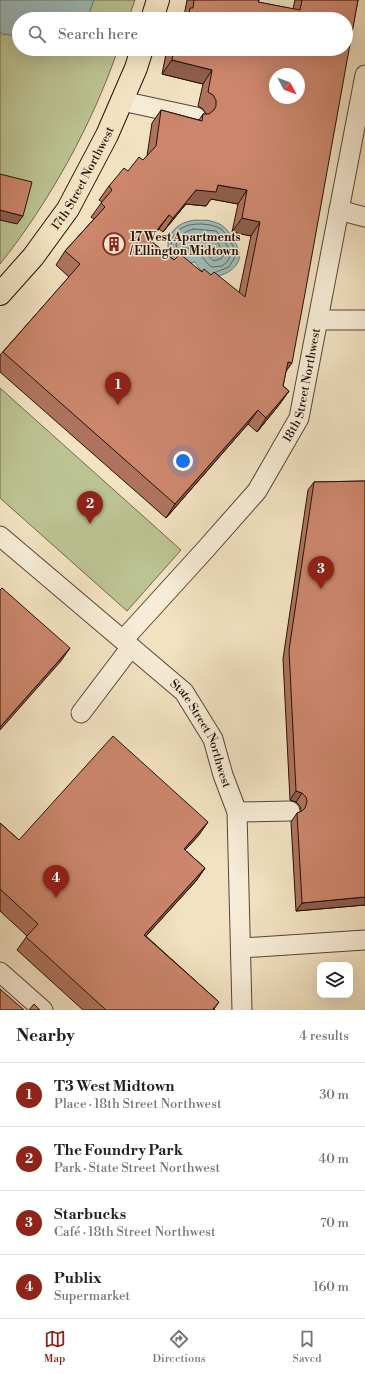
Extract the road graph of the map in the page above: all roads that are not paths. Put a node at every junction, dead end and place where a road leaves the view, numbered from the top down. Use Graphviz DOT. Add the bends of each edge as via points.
graph roads {
  1 [pos="158,0"];
  2 [pos="154,12"];
  3 [pos="140,56"];
  4 [pos="365,75"];
  5 [pos="122,102"];
  6 [pos="196,117"];
  7 [pos="339,210"];
  8 [pos="365,217"];
  9 [pos="0,294"];
  10 [pos="318,320"];
  11 [pos="365,320"];
  12 [pos="1,539"];
  13 [pos="127,644"];
  14 [pos="81,713"];
  15 [pos="290,811"];
  16 [pos="237,812"];
  17 [pos="365,940"];
  18 [pos="240,948"];
  19 [pos="0,972"];
  20 [pos="35,1007"];
  21 [pos="242,1010"];
  1 -- 2 [label="main road"];
  3 -- 5 [label="main road, 17th Street Northwest"];
  4 -- 7 [label="street, 18th Street Northwest"];
  5 -- 6 [label="street"];
  5 -- 9 [label="main road, 17th Street Northwest" via="68,209 33,256"];
  7 -- 8 [label="street"];
  7 -- 10 [label="street, 18th Street Northwest"];
  10 -- 11 [label="street"];
  10 -- 13 [label="street, 18th Street Northwest" via="299,418 257,491"];
  12 -- 13 [label="street, State Street Northwest"];
  13 -- 14 [label="street, 18th Street Northwest"];
  13 -- 16 [label="street, State Street Northwest" via="184,692 212,739"];
  15 -- 16 [label="street"];
  16 -- 18 [label="street, State Street Northwest"];
  17 -- 18 [label="street"];
  18 -- 21 [label="street, State Street Northwest"];
  19 -- 20 [label="street"];
}
